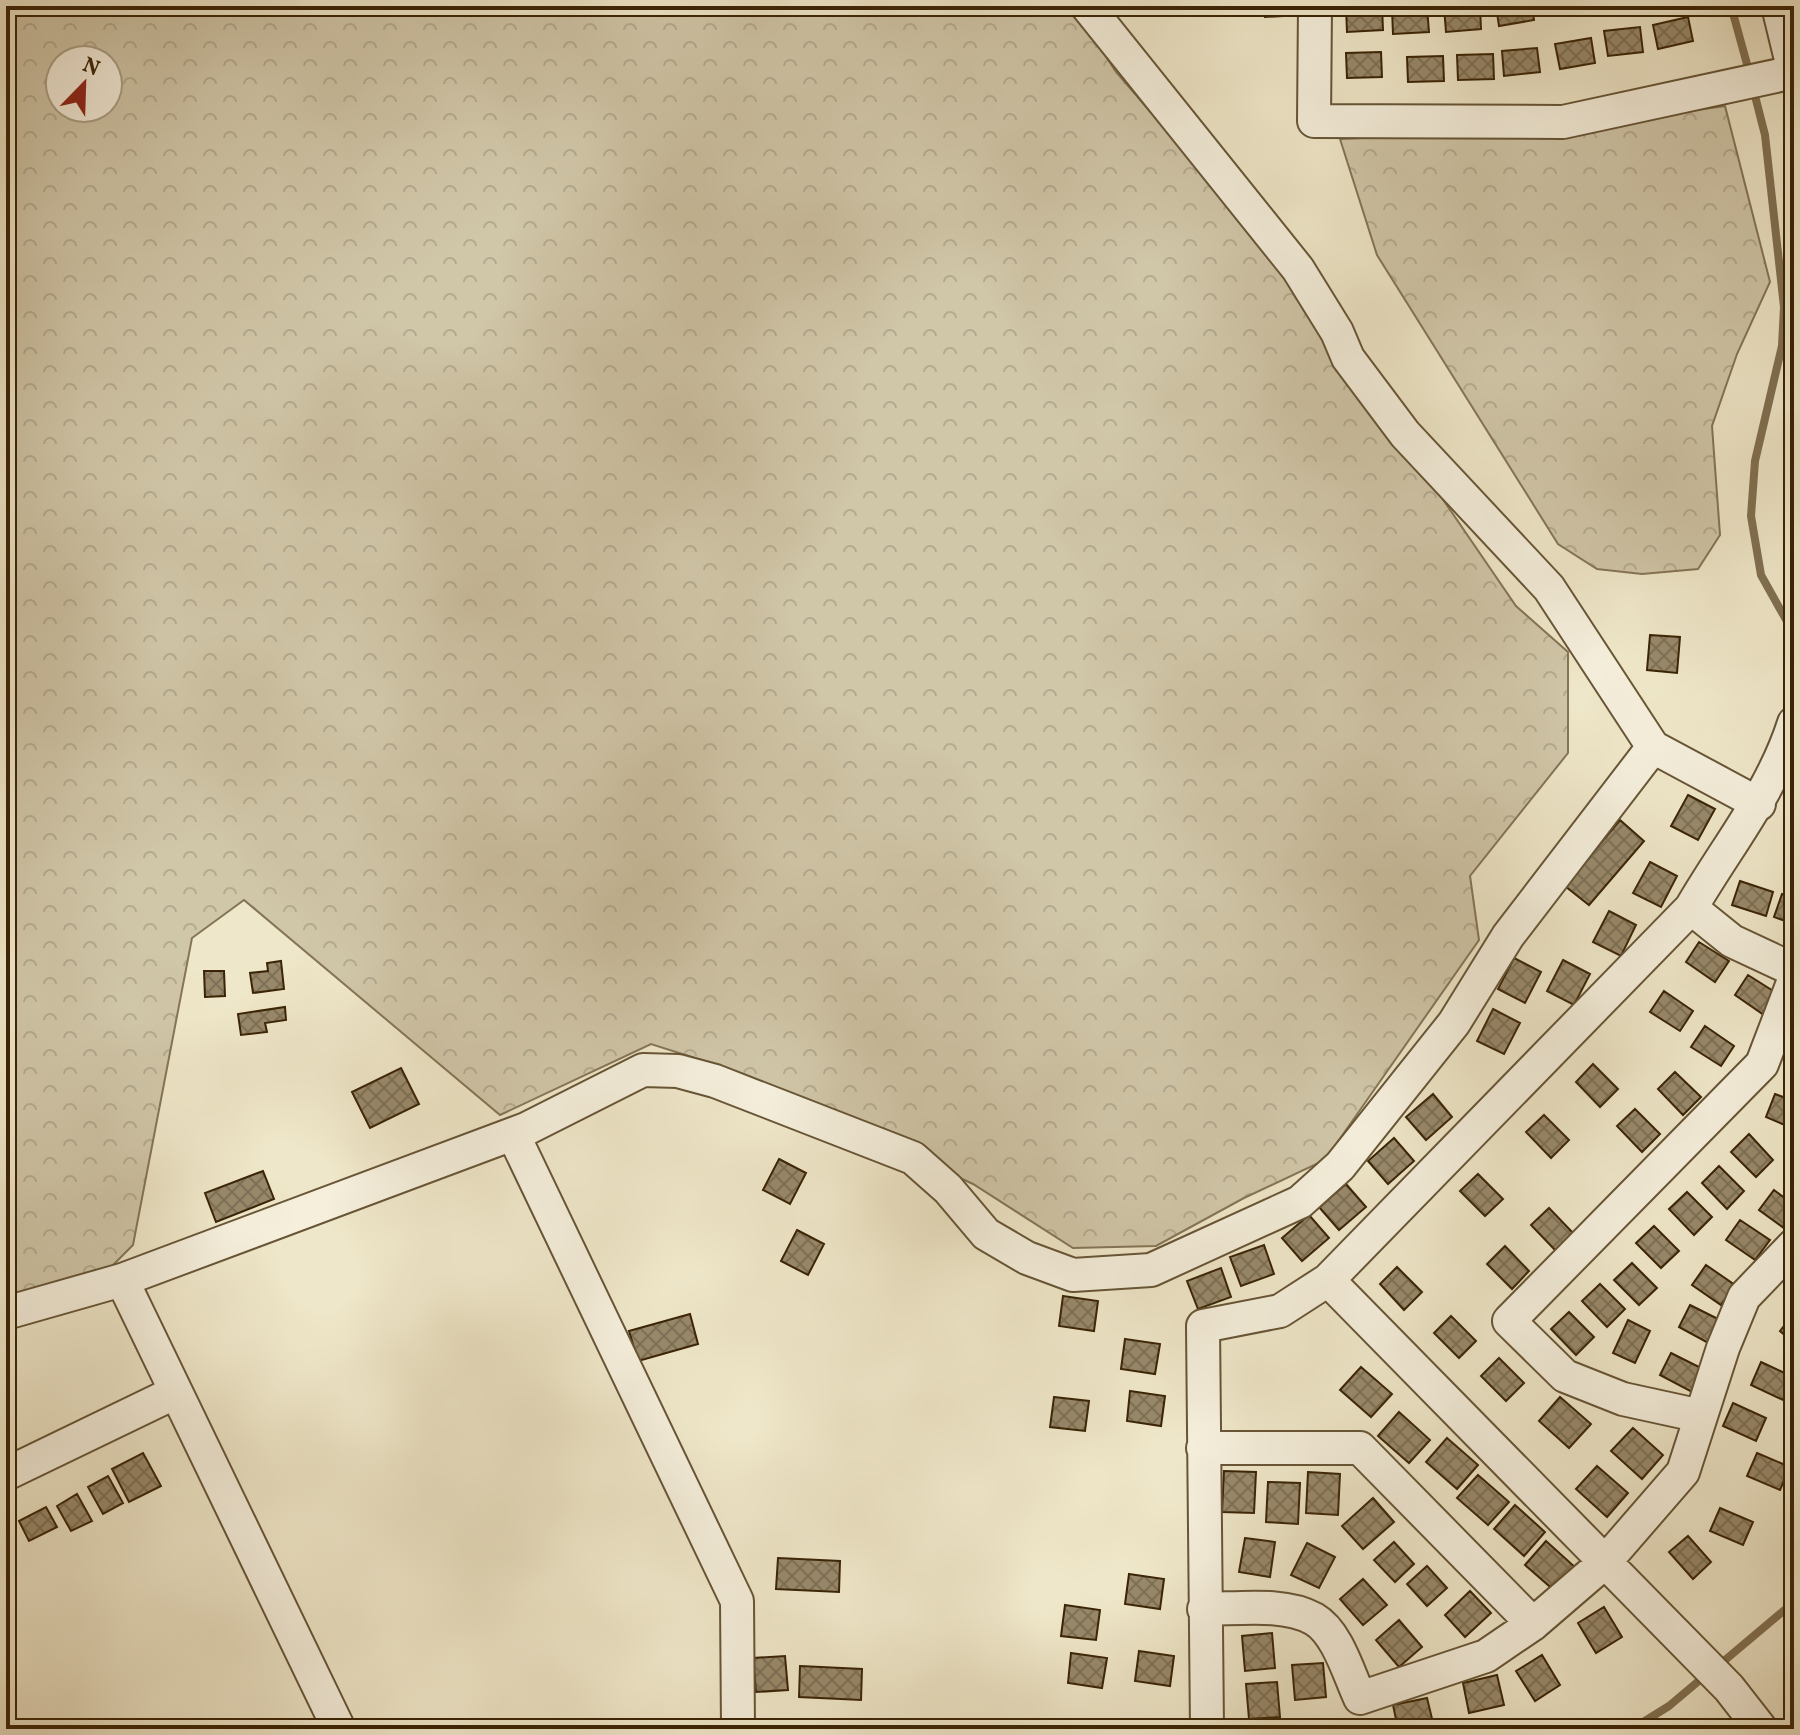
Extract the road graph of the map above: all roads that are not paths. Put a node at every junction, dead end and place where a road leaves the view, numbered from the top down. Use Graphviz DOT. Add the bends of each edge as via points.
graph roads {
  1 [pos="1087,6"];
  2 [pos="1315,6"];
  3 [pos="1778,6"];
  4 [pos="1794,72"];
  5 [pos="1794,723"];
  6 [pos="1653,747"];
  7 [pos="1759,804"];
  8 [pos="1691,908"];
  9 [pos="1794,970"];
  10 [pos="1794,980"];
  11 [pos="513,1134"];
  12 [pos="1794,1245"];
  13 [pos="122,1280"];
  14 [pos="1328,1280"];
  15 [pos="6,1313"];
  16 [pos="176,1392"];
  17 [pos="1701,1416"];
  18 [pos="1203,1448"];
  19 [pos="6,1474"];
  20 [pos="1605,1562"];
  21 [pos="1204,1609"];
  22 [pos="1533,1624"];
  23 [pos="339,1729"];
  24 [pos="738,1729"];
  25 [pos="1207,1729"];
  26 [pos="1761,1729"];
  1 -- 6 [label="street" via="1298,269 1348,358 1405,434 1549,588"];
  2 -- 4 [label="street" via="1314,121 1563,122"];
  3 -- 4 [label="street"];
  5 -- 7 [label="street"];
  6 -- 7 [label="street"];
  6 -- 11 [label="street" via="1508,936 1454,1023 1340,1166 1300,1202 1151,1270 1073,1275 1027,1258 986,1234 913,1158 678,1071 643,1070"];
  7 -- 8 [label="street"];
  8 -- 9 [label="street" via="1732,941"];
  8 -- 14 [label="street"];
  10 -- 17 [label="street" via="1762,1064 1509,1321 1565,1376 1623,1399"];
  11 -- 13 [label="street"];
  11 -- 24 [label="street" via="737,1601"];
  12 -- 17 [label="street" via="1744,1297"];
  13 -- 15 [label="street"];
  13 -- 16 [label="street"];
  14 -- 18 [label="street" via="1280,1311 1203,1326"];
  14 -- 20 [label="street"];
  16 -- 19 [label="street"];
  16 -- 23 [label="street"];
  17 -- 20 [label="street" via="1683,1472"];
  18 -- 21 [label="street"];
  18 -- 22 [label="street" via="1360,1448"];
  20 -- 22 [label="street"];
  20 -- 26 [label="street" via="1729,1688"];
  21 -- 22 [label="street" via="1281,1610 1315,1619 1332,1639 1360,1698 1486,1656"];
  21 -- 25 [label="street"];
}
